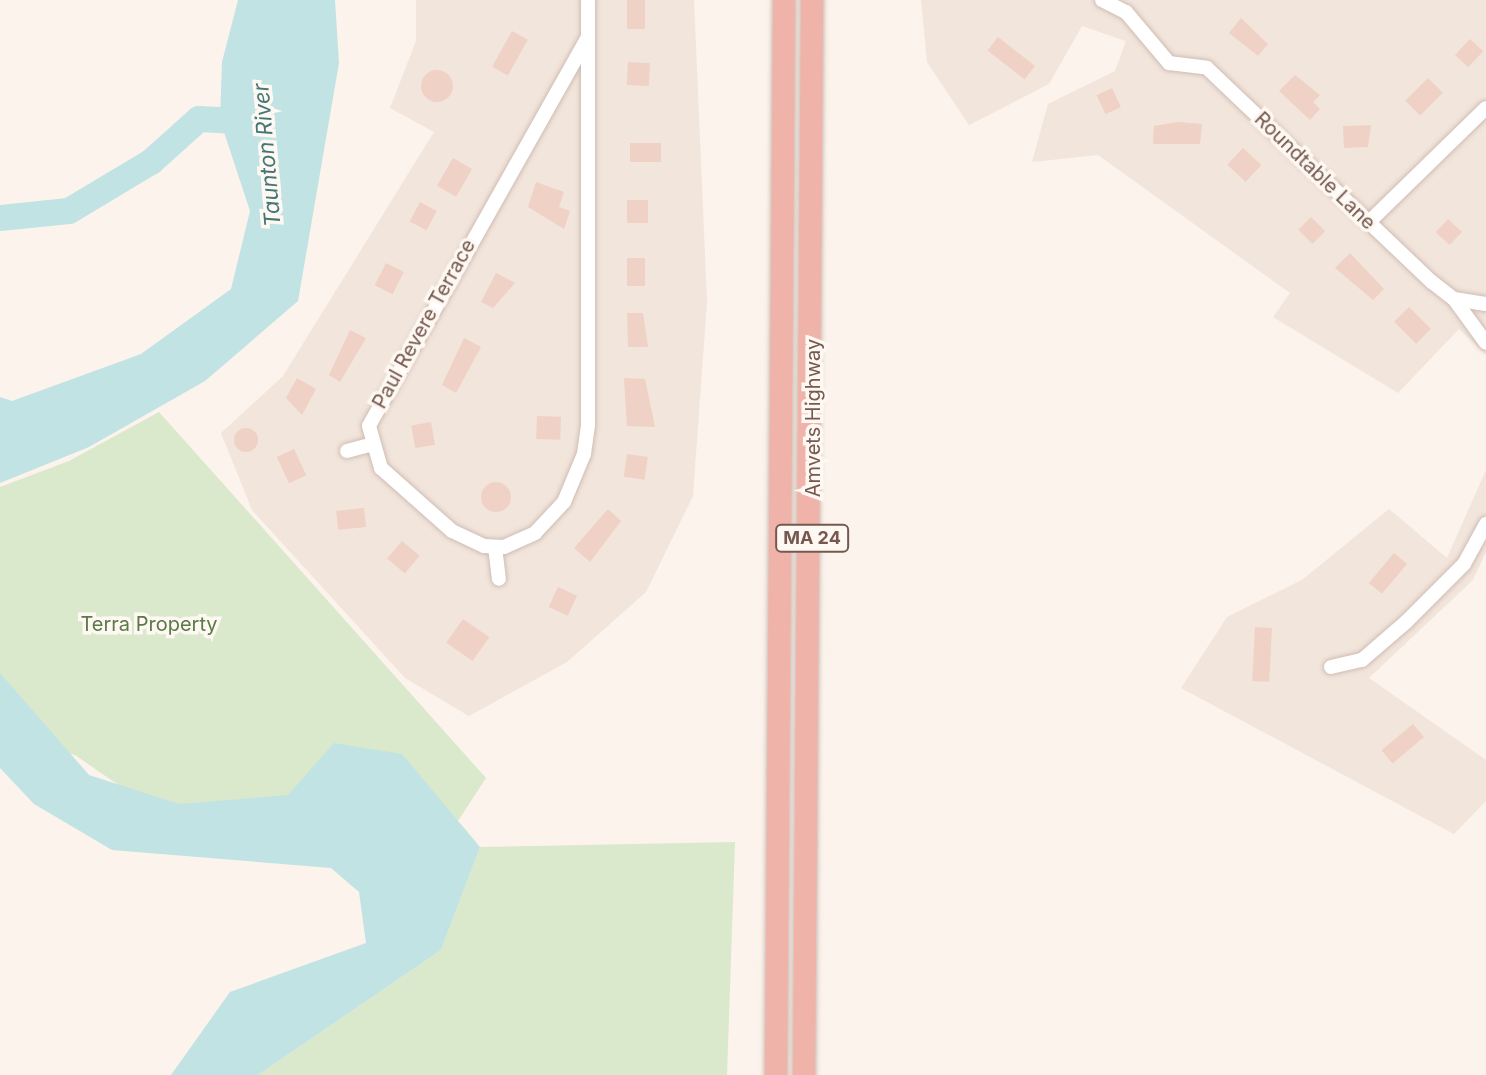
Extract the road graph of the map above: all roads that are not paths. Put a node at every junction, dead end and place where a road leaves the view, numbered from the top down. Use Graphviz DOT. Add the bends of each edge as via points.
graph roads {
  1 [pos="588,0"];
  2 [pos="784,0"];
  3 [pos="812,0"];
  4 [pos="1102,0"];
  5 [pos="588,37"];
  6 [pos="1486,108"];
  7 [pos="1369,222"];
  8 [pos="1454,299"];
  9 [pos="1486,304"];
  10 [pos="1486,343"];
  11 [pos="369,445"];
  12 [pos="347,451"];
  13 [pos="1486,524"];
  14 [pos="495,547"];
  15 [pos="499,579"];
  16 [pos="1331,667"];
  17 [pos="776,1075"];
  18 [pos="804,1075"];
  1 -- 5 [label="street, Paul Revere Terrace"];
  2 -- 17 [label="highway, Amvets Highway / MA 24"];
  3 -- 18 [label="highway, Amvets Highway / MA 24"];
  4 -- 7 [label="street, Roundtable Lane" via="1126,12 1169,63 1207,68"];
  5 -- 11 [label="street, Paul Revere Terrace" via="377,405"];
  5 -- 14 [label="street, Paul Revere Terrace" via="584,454 546,523 522,541"];
  6 -- 7 [label="street"];
  7 -- 8 [label="street, Roundtable Lane"];
  8 -- 9 [label="street"];
  8 -- 10 [label="street, Roundtable Lane"];
  11 -- 12 [label="street"];
  11 -- 14 [label="street" via="381,468 452,531"];
  13 -- 16 [label="street" via="1464,564 1406,622 1362,660"];
  14 -- 15 [label="street"];
}
